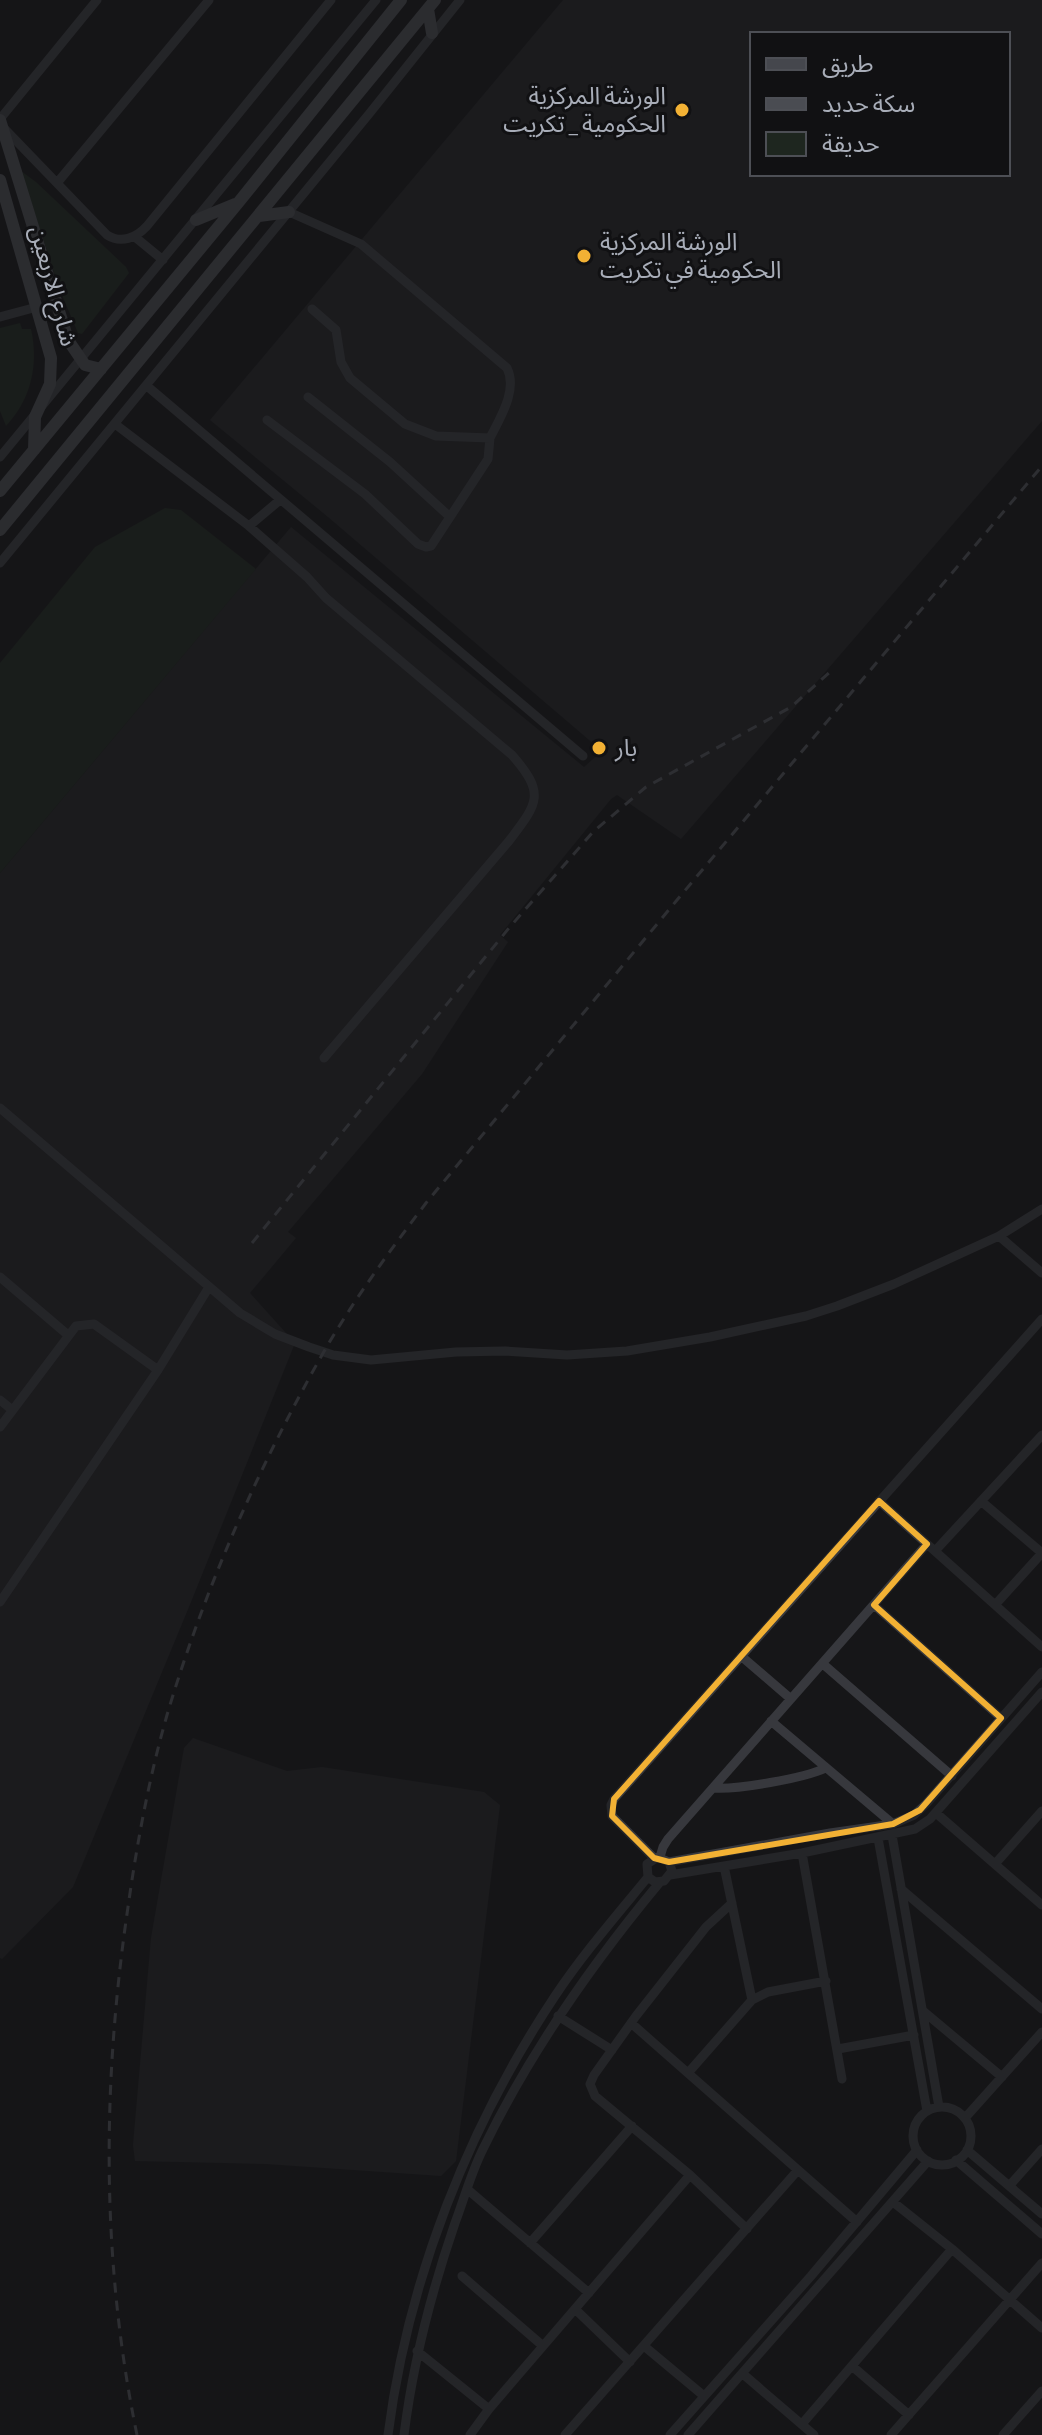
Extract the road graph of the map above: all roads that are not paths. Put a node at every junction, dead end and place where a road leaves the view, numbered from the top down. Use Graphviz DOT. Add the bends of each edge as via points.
graph roads {
  1 [pos="97,0"];
  2 [pos="209,0"];
  3 [pos="331,0"];
  4 [pos="376,0"];
  5 [pos="401,0"];
  6 [pos="460,0"];
  7 [pos="432,4"];
  8 [pos="432,33"];
  9 [pos="1,122"];
  10 [pos="0,180"];
  11 [pos="57,183"];
  12 [pos="238,203"];
  13 [pos="289,212"];
  14 [pos="259,216"];
  15 [pos="196,220"];
  16 [pos="135,237"];
  17 [pos="163,260"];
  18 [pos="37,307"];
  19 [pos="312,309"];
  20 [pos="0,317"];
  21 [pos="80,360"];
  22 [pos="101,369"];
  23 [pos="147,386"];
  24 [pos="308,397"];
  25 [pos="35,417"];
  26 [pos="267,420"];
  27 [pos="115,424"];
  28 [pos="490,438"];
  29 [pos="34,450"];
  30 [pos="0,457"];
  31 [pos="0,491"];
  32 [pos="280,500"];
  33 [pos="450,517"];
  34 [pos="249,526"];
  35 [pos="0,530"];
  36 [pos="0,563"];
  37 [pos="583,756"];
  38 [pos="324,1058"];
  39 [pos="0,1108"];
  40 [pos="1042,1209"];
  41 [pos="999,1236"];
  42 [pos="1042,1273"];
  43 [pos="0,1277"];
  44 [pos="209,1287"];
  45 [pos="1042,1319"];
  46 [pos="68,1335"];
  47 [pos="158,1370"];
  48 [pos="0,1400"];
  49 [pos="11,1409"];
  50 [pos="0,1427"];
  51 [pos="1042,1435"];
  52 [pos="879,1501"];
  53 [pos="981,1501"];
  54 [pos="931,1548"];
  55 [pos="1042,1553"];
  56 [pos="0,1602"];
  57 [pos="874,1605"];
  58 [pos="995,1605"];
  59 [pos="1042,1647"];
  60 [pos="741,1656"];
  61 [pos="823,1664"];
  62 [pos="1042,1672"];
  63 [pos="1041,1695"];
  64 [pos="791,1699"];
  65 [pos="1001,1718"];
  66 [pos="771,1721"];
  67 [pos="826,1768"];
  68 [pos="952,1776"];
  69 [pos="713,1788"];
  70 [pos="1042,1811"];
  71 [pos="936,1813"];
  72 [pos="892,1830"];
  73 [pos="878,1838"];
  74 [pos="802,1853"];
  75 [pos="661,1859"];
  76 [pos="995,1864"];
  77 [pos="724,1866"];
  78 [pos="670,1875"];
  79 [pos="648,1877"];
  80 [pos="660,1882"];
  81 [pos="901,1889"];
  82 [pos="732,1903"];
  83 [pos="1042,1905"];
  84 [pos="615,1918"];
  85 [pos="624,1925"];
  86 [pos="826,1981"];
  87 [pos="752,2000"];
  88 [pos="1042,2009"];
  89 [pos="923,2011"];
  90 [pos="558,2016"];
  91 [pos="631,2023"];
  92 [pos="1042,2032"];
  93 [pos="914,2035"];
  94 [pos="838,2049"];
  95 [pos="612,2050"];
  96 [pos="688,2073"];
  97 [pos="1002,2077"];
  98 [pos="842,2079"];
  99 [pos="498,2093"];
  100 [pos="509,2099"];
  101 [pos="939,2107"];
  102 [pos="927,2111"];
  103 [pos="965,2118"];
  104 [pos="632,2126"];
  105 [pos="1042,2149"];
  106 [pos="917,2150"];
  107 [pos="967,2150"];
  108 [pos="956,2160"];
  109 [pos="928,2161"];
  110 [pos="798,2170"];
  111 [pos="690,2175"];
  112 [pos="1010,2185"];
  113 [pos="467,2189"];
  114 [pos="893,2202"];
  115 [pos="1042,2214"];
  116 [pos="857,2222"];
  117 [pos="747,2229"];
  118 [pos="1042,2234"];
  119 [pos="530,2243"];
  120 [pos="952,2249"];
  121 [pos="1042,2263"];
  122 [pos="462,2276"];
  123 [pos="811,2276"];
  124 [pos="820,2284"];
  125 [pos="589,2293"];
  126 [pos="1010,2299"];
  127 [pos="414,2307"];
  128 [pos="575,2309"];
  129 [pos="427,2311"];
  130 [pos="1042,2328"];
  131 [pos="543,2346"];
  132 [pos="644,2346"];
  133 [pos="417,2351"];
  134 [pos="630,2362"];
  135 [pos="852,2366"];
  136 [pos="743,2374"];
  137 [pos="1042,2391"];
  138 [pos="704,2396"];
  139 [pos="489,2409"];
  140 [pos="909,2415"];
  141 [pos="802,2424"];
  142 [pos="693,2433"];
  143 [pos="388,2435"];
  144 [pos="404,2435"];
  145 [pos="470,2435"];
  146 [pos="565,2435"];
  147 [pos="670,2435"];
  148 [pos="814,2435"];
  149 [pos="891,2435"];
  150 [pos="1003,2435"];
  1 -- 9 [label="street"];
  2 -- 11 [label="street"];
  3 -- 16 [label="street"];
  4 -- 15 [label="street"];
  5 -- 12 [label="main road"];
  6 -- 8 [label="street"];
  7 -- 8 [label="main road"];
  7 -- 14 [label="main road"];
  8 -- 13 [label="street"];
  9 -- 11 [label="street"];
  9 -- 21 [label="main road, شارع الاربعين" via="68,340"];
  10 -- 18 [label="main road, شارع الاربعين"];
  11 -- 16 [label="street" via="111,238"];
  12 -- 15 [label="main road"];
  12 -- 22 [label="main road"];
  13 -- 14 [label="main road"];
  13 -- 23 [label="street"];
  13 -- 28 [label="street" via="361,244 507,368 510,391"];
  14 -- 35 [label="main road"];
  15 -- 17 [label="street"];
  16 -- 17 [label="street"];
  17 -- 21 [label="street"];
  18 -- 20 [label="street"];
  18 -- 25 [label="main road, شارع الاربعين" via="52,371"];
  19 -- 28 [label="street" via="336,330 341,362 350,378 405,424 436,436"];
  21 -- 22 [label="main road, شارع الاربعين"];
  21 -- 25 [label="street"];
  22 -- 29 [label="main road"];
  23 -- 27 [label="street"];
  23 -- 32 [label="street"];
  24 -- 33 [label="street"];
  25 -- 29 [label="main road, شارع الاربعين"];
  25 -- 30 [label="street"];
  26 -- 33 [label="street" via="365,494 418,544 431,546"];
  27 -- 34 [label="street"];
  27 -- 36 [label="street"];
  28 -- 33 [label="street" via="488,459"];
  29 -- 31 [label="main road"];
  32 -- 34 [label="street"];
  32 -- 37 [label="street"];
  34 -- 38 [label="street" via="512,755 529,774 536,793 532,811 509,841"];
  39 -- 44 [label="street"];
  40 -- 41 [label="street"];
  41 -- 42 [label="street"];
  41 -- 44 [label="street" via="894,1284 806,1316 597,1354 480,1351 371,1360 333,1355 257,1324"];
  43 -- 46 [label="street"];
  44 -- 47 [label="street"];
  45 -- 52 [label="street"];
  46 -- 47 [label="street" via="76,1326 94,1324"];
  46 -- 49 [label="street"];
  47 -- 56 [label="street"];
  48 -- 49 [label="street"];
  49 -- 50 [label="street"];
  51 -- 53 [label="street"];
  52 -- 54 [label="street"];
  52 -- 60 [label="street"];
  53 -- 54 [label="street"];
  53 -- 55 [label="street"];
  54 -- 57 [label="street"];
  54 -- 58 [label="street"];
  55 -- 58 [label="street"];
  57 -- 61 [label="street"];
  57 -- 65 [label="street"];
  58 -- 59 [label="street"];
  60 -- 64 [label="street"];
  60 -- 75 [label="street" via="612,1802 615,1819"];
  61 -- 64 [label="street"];
  61 -- 68 [label="street"];
  62 -- 65 [label="street"];
  63 -- 71 [label="street"];
  64 -- 66 [label="street"];
  65 -- 68 [label="street"];
  66 -- 67 [label="street"];
  66 -- 69 [label="street"];
  67 -- 69 [label="street"];
  67 -- 72 [label="street"];
  68 -- 72 [label="street"];
  69 -- 75 [label="street" via="665,1843"];
  70 -- 76 [label="street"];
  71 -- 72 [label="street" via="915,1829"];
  71 -- 76 [label="street"];
  72 -- 73 [label="street"];
  72 -- 75 [label="street"];
  72 -- 81 [label="street"];
  73 -- 74 [label="street"];
  73 -- 93 [label="street"];
  74 -- 77 [label="street"];
  74 -- 86 [label="street"];
  75 -- 78 [label="street"];
  75 -- 79 [label="street" via="647,1864"];
  76 -- 83 [label="street"];
  77 -- 78 [label="street"];
  77 -- 82 [label="street"];
  78 -- 80 [label="street"];
  79 -- 80 [label="street"];
  79 -- 84 [label="street"];
  80 -- 85 [label="street"];
  81 -- 88 [label="street"];
  81 -- 89 [label="street"];
  82 -- 87 [label="street"];
  82 -- 91 [label="street" via="706,1927"];
  84 -- 85 [label="street"];
  84 -- 99 [label="street" via="555,1996"];
  85 -- 90 [label="street"];
  86 -- 87 [label="street"];
  86 -- 94 [label="street"];
  87 -- 96 [label="street"];
  89 -- 97 [label="street"];
  89 -- 101 [label="street"];
  90 -- 95 [label="street"];
  90 -- 100 [label="street"];
  91 -- 95 [label="street"];
  91 -- 96 [label="street"];
  92 -- 97 [label="street"];
  93 -- 94 [label="street"];
  93 -- 102 [label="street"];
  94 -- 98 [label="street"];
  95 -- 104 [label="street" via="591,2079 591,2088"];
  96 -- 110 [label="street"];
  97 -- 103 [label="street"];
  99 -- 100 [label="street"];
  99 -- 127 [label="street" via="456,2184"];
  100 -- 113 [label="street"];
  101 -- 102 [label="street"];
  101 -- 103 [label="street"];
  102 -- 106 [label="street" via="915,2125"];
  103 -- 107 [label="street" via="971,2137"];
  104 -- 111 [label="street"];
  104 -- 119 [label="street"];
  105 -- 112 [label="street"];
  106 -- 109 [label="street"];
  106 -- 116 [label="street"];
  107 -- 108 [label="street"];
  107 -- 112 [label="street"];
  108 -- 109 [label="street"];
  108 -- 118 [label="street"];
  109 -- 114 [label="street"];
  110 -- 116 [label="street"];
  110 -- 117 [label="street"];
  111 -- 117 [label="street"];
  111 -- 125 [label="street"];
  112 -- 115 [label="street"];
  113 -- 119 [label="street"];
  113 -- 129 [label="street"];
  114 -- 120 [label="street"];
  114 -- 124 [label="street"];
  116 -- 123 [label="street"];
  117 -- 132 [label="street"];
  119 -- 125 [label="street"];
  120 -- 126 [label="street"];
  120 -- 135 [label="street"];
  121 -- 126 [label="street"];
  122 -- 131 [label="street"];
  123 -- 124 [label="street"];
  123 -- 138 [label="street"];
  124 -- 136 [label="street"];
  125 -- 128 [label="street"];
  126 -- 130 [label="street"];
  126 -- 140 [label="street"];
  127 -- 129 [label="street"];
  127 -- 143 [label="street"];
  128 -- 131 [label="street"];
  128 -- 134 [label="street"];
  129 -- 133 [label="street"];
  131 -- 139 [label="street"];
  132 -- 134 [label="street"];
  132 -- 138 [label="street"];
  133 -- 139 [label="street"];
  133 -- 144 [label="street"];
  134 -- 146 [label="street"];
  135 -- 140 [label="street"];
  135 -- 141 [label="street"];
  136 -- 141 [label="street"];
  136 -- 142 [label="street"];
  137 -- 150 [label="street"];
  138 -- 147 [label="street"];
  139 -- 145 [label="street"];
  140 -- 149 [label="street"];
  141 -- 148 [label="street"];
}
